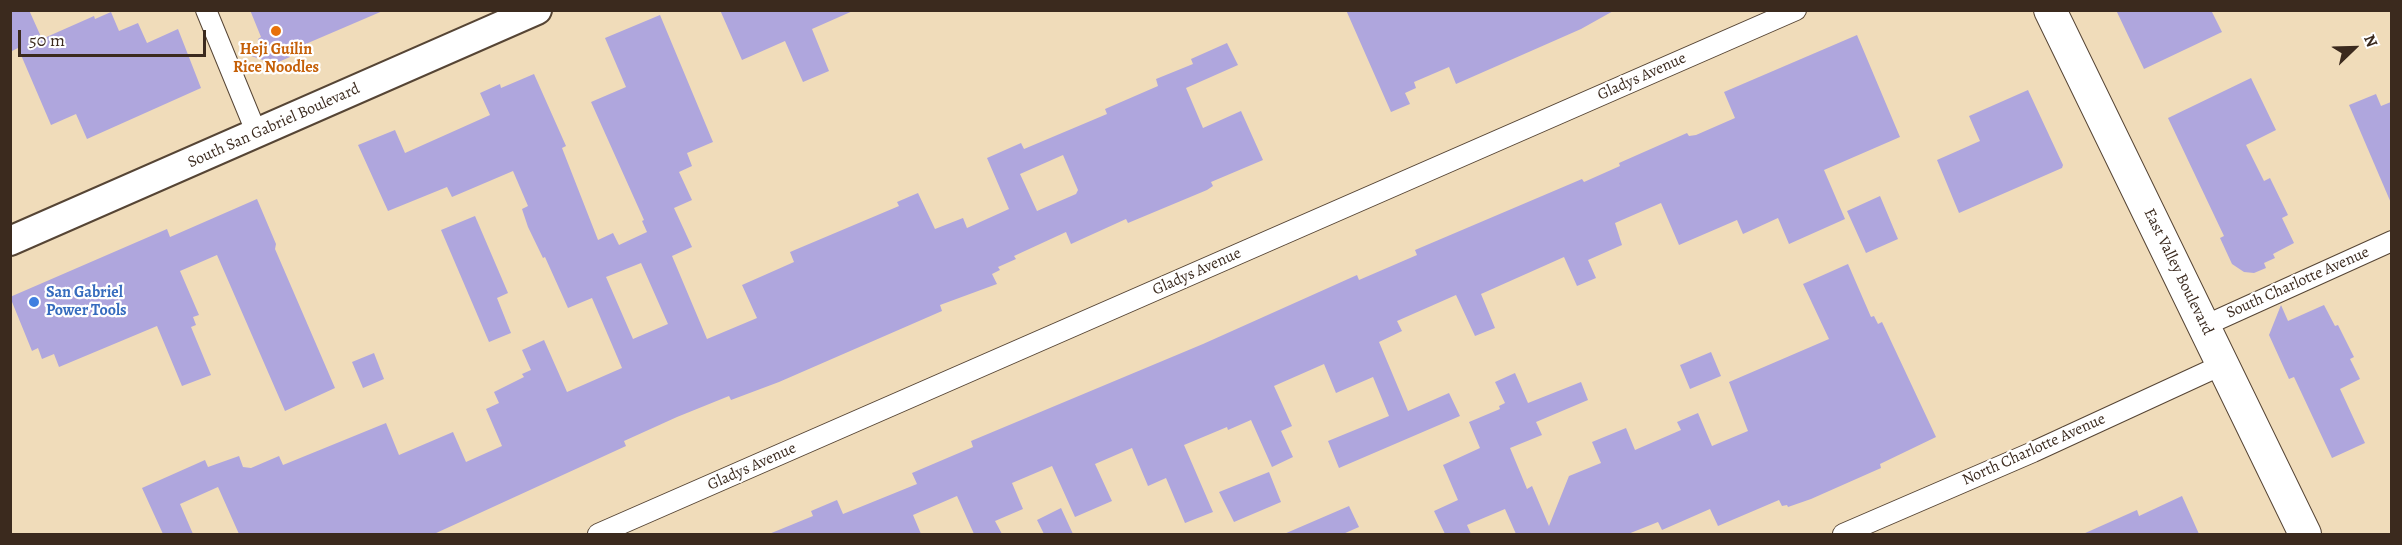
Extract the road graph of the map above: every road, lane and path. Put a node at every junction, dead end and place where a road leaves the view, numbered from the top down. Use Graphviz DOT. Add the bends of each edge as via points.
graph roads {
  1 [pos="206,10"];
  2 [pos="537,10"];
  3 [pos="1796,10"];
  4 [pos="2050,10"];
  5 [pos="257,134"];
  6 [pos="10,241"];
  7 [pos="2391,241"];
  8 [pos="2204,326"];
  9 [pos="2224,364"];
  10 [pos="598,534"];
  11 [pos="1844,534"];
  12 [pos="2305,534"];
  1 -- 5 [label="street"];
  2 -- 5 [label="main road, South San Gabriel Boulevard"];
  3 -- 10 [label="street, Gladys Avenue"];
  4 -- 8 [label="main road, East Valley Boulevard"];
  5 -- 6 [label="main road, South San Gabriel Boulevard"];
  7 -- 8 [label="street, South Charlotte Avenue"];
  8 -- 9 [label="main road, East Valley Boulevard"];
  9 -- 11 [label="street, North Charlotte Avenue"];
  9 -- 12 [label="main road, East Valley Boulevard" via="2248,422"];
}
